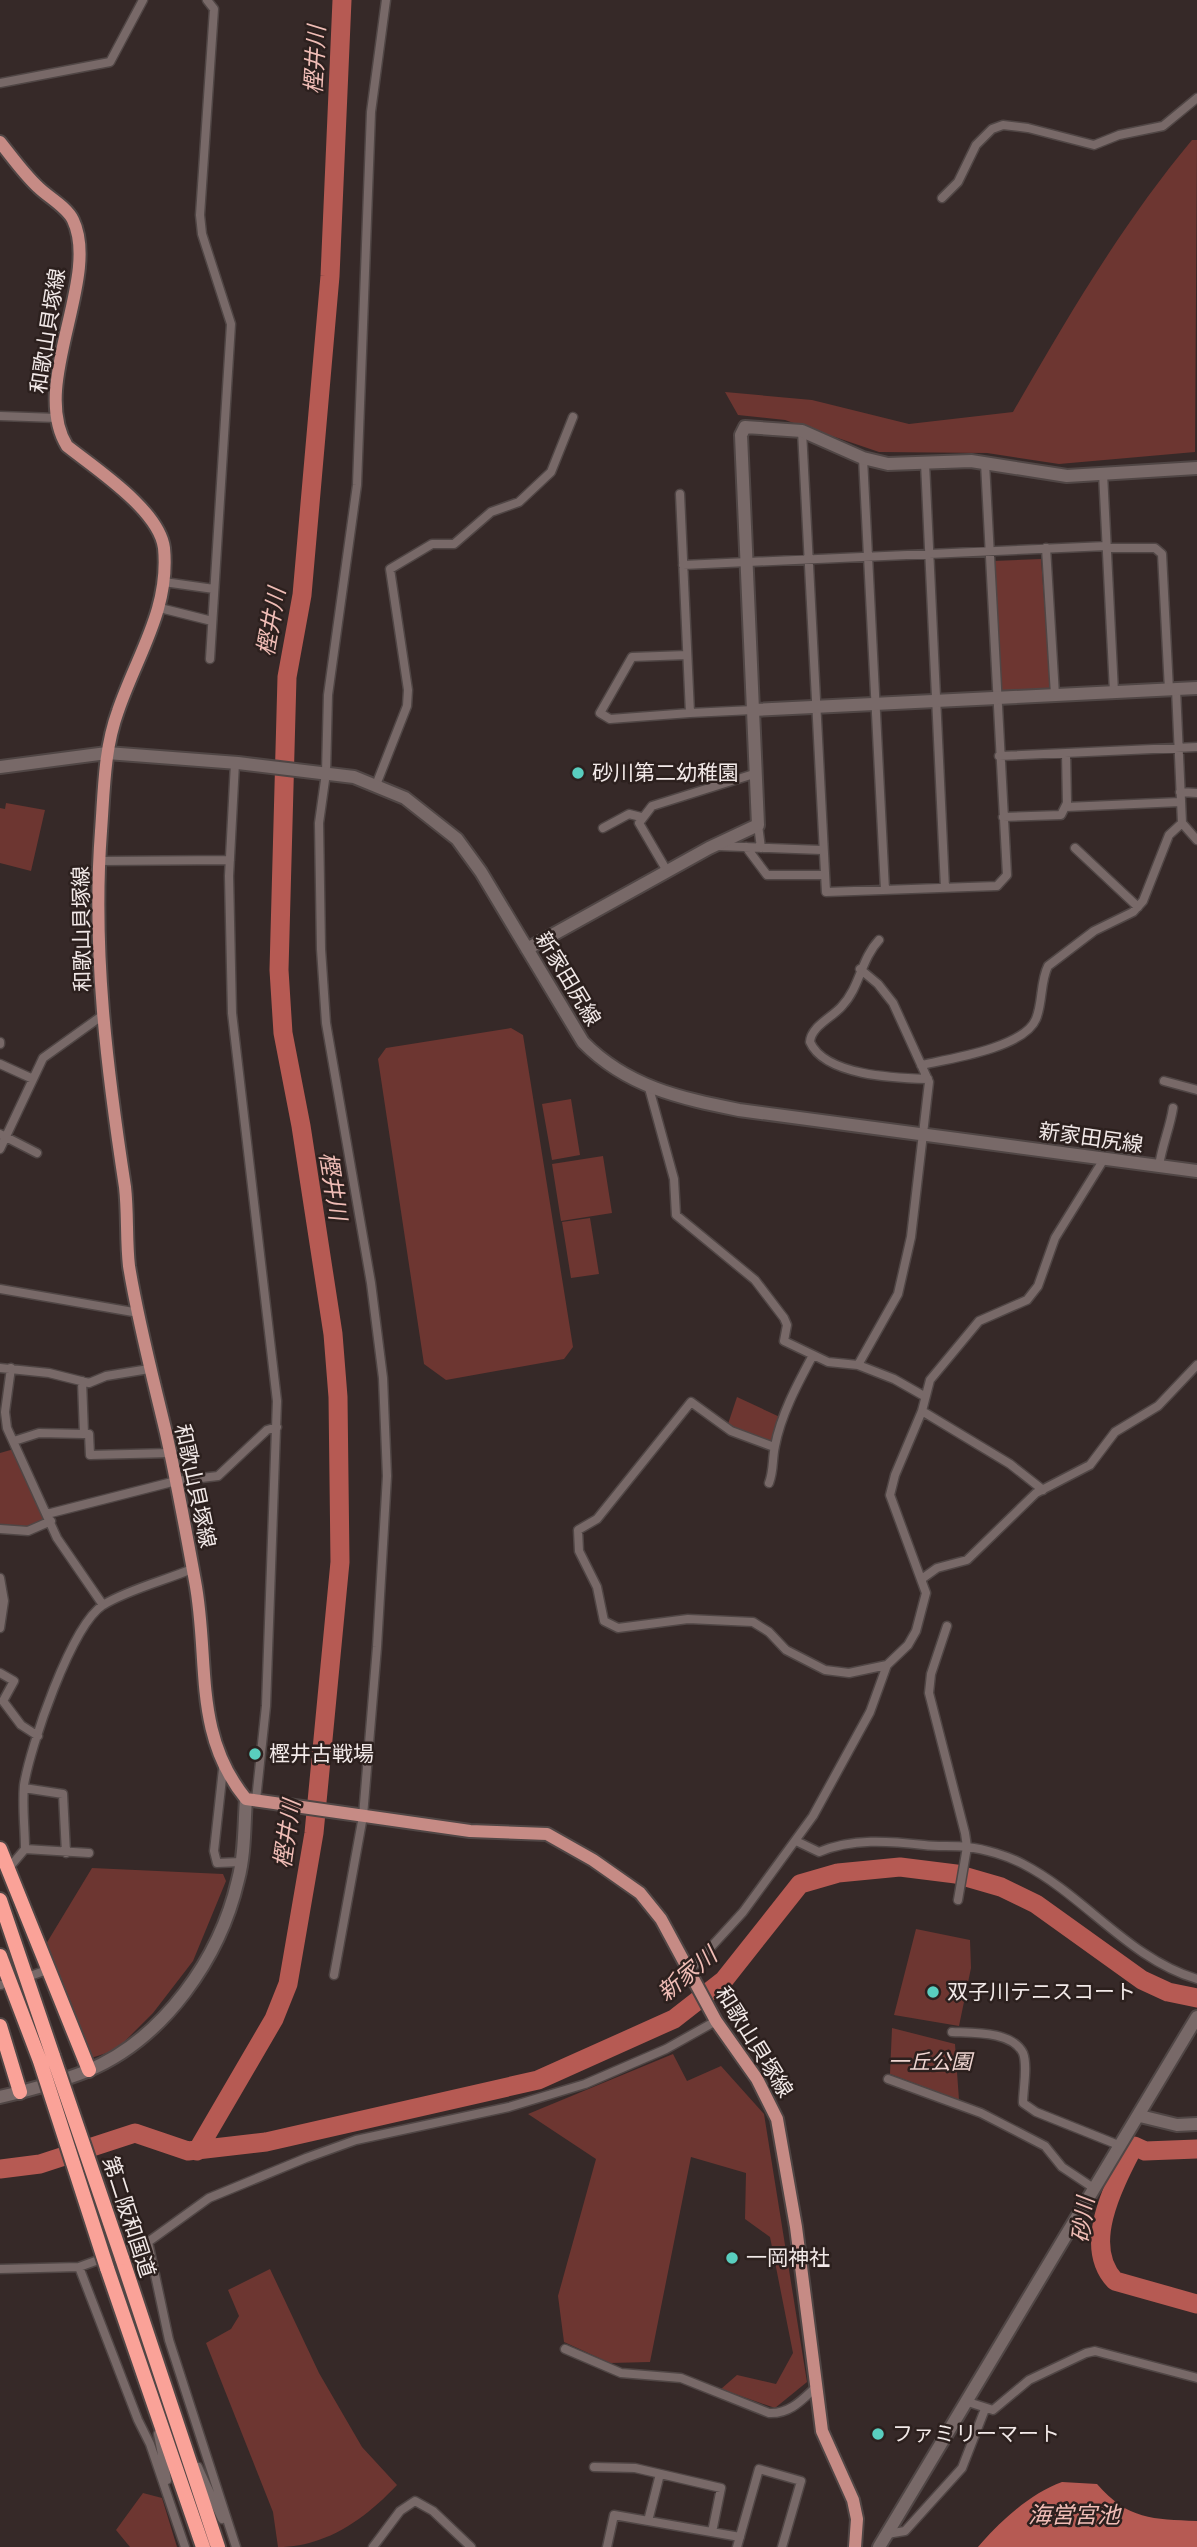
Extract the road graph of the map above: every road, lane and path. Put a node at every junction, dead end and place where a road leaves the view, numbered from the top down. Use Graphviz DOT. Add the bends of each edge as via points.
graph roads {
  1 [pos="143,0"];
  2 [pos="207,0"];
  3 [pos="386,0"];
  4 [pos="0,83"];
  5 [pos="1197,98"];
  6 [pos="0,142"];
  7 [pos="942,198"];
  8 [pos="0,416"];
  9 [pos="573,417"];
  10 [pos="57,418"];
  11 [pos="802,431"];
  12 [pos="863,458"];
  13 [pos="925,463"];
  14 [pos="985,463"];
  15 [pos="1197,468"];
  16 [pos="1103,473"];
  17 [pos="680,494"];
  18 [pos="1107,547"];
  19 [pos="1046,548"];
  20 [pos="989,551"];
  21 [pos="929,554"];
  22 [pos="869,556"];
  23 [pos="808,559"];
  24 [pos="747,563"];
  25 [pos="683,565"];
  26 [pos="164,582"];
  27 [pos="214,589"];
  28 [pos="160,608"];
  29 [pos="212,621"];
  30 [pos="687,655"];
  31 [pos="210,659"];
  32 [pos="1197,688"];
  33 [pos="1172,690"];
  34 [pos="1114,692"];
  35 [pos="1055,695"];
  36 [pos="996,698"];
  37 [pos="936,701"];
  38 [pos="875,704"];
  39 [pos="816,707"];
  40 [pos="753,710"];
  41 [pos="690,713"];
  42 [pos="1197,747"];
  43 [pos="1178,748"];
  44 [pos="107,753"];
  45 [pos="1066,753"];
  46 [pos="999,756"];
  47 [pos="237,763"];
  48 [pos="0,767"];
  49 [pos="324,772"];
  50 [pos="757,773"];
  51 [pos="376,785"];
  52 [pos="1180,792"];
  53 [pos="1197,793"];
  54 [pos="1180,802"];
  55 [pos="1066,807"];
  56 [pos="641,817"];
  57 [pos="1003,817"];
  58 [pos="1182,823"];
  59 [pos="758,825"];
  60 [pos="603,828"];
  61 [pos="1197,840"];
  62 [pos="714,846"];
  63 [pos="746,847"];
  64 [pos="761,848"];
  65 [pos="1075,849"];
  66 [pos="822,850"];
  67 [pos="230,860"];
  68 [pos="100,861"];
  69 [pos="667,871"];
  70 [pos="825,875"];
  71 [pos="946,888"];
  72 [pos="885,890"];
  73 [pos="1138,907"];
  74 [pos="879,940"];
  75 [pos="527,949"];
  76 [pos="860,969"];
  77 [pos="103,1015"];
  78 [pos="0,1064"];
  79 [pos="921,1065"];
  80 [pos="33,1079"];
  81 [pos="928,1079"];
  82 [pos="1164,1082"];
  83 [pos="649,1088"];
  84 [pos="1197,1090"];
  85 [pos="1173,1108"];
  86 [pos="925,1134"];
  87 [pos="3,1136"];
  88 [pos="0,1149"];
  89 [pos="37,1153"];
  90 [pos="1104,1159"];
  91 [pos="1159,1166"];
  92 [pos="1197,1171"];
  93 [pos="0,1289"];
  94 [pos="139,1313"];
  95 [pos="813,1354"];
  96 [pos="858,1364"];
  97 [pos="1197,1365"];
  98 [pos="0,1368"];
  99 [pos="11,1368"];
  100 [pos="149,1369"];
  101 [pos="82,1381"];
  102 [pos="924,1396"];
  103 [pos="922,1411"];
  104 [pos="277,1427"];
  105 [pos="84,1434"];
  106 [pos="13,1441"];
  107 [pos="774,1447"];
  108 [pos="170,1453"];
  109 [pos="176,1481"];
  110 [pos="769,1483"];
  111 [pos="1043,1490"];
  112 [pos="49,1517"];
  113 [pos="0,1529"];
  114 [pos="192,1569"];
  115 [pos="0,1578"];
  116 [pos="923,1578"];
  117 [pos="103,1605"];
  118 [pos="947,1626"];
  119 [pos="0,1628"];
  120 [pos="887,1665"];
  121 [pos="0,1673"];
  122 [pos="38,1736"];
  123 [pos="223,1769"];
  124 [pos="24,1788"];
  125 [pos="251,1800"];
  126 [pos="360,1816"];
  127 [pos="796,1840"];
  128 [pos="967,1847"];
  129 [pos="0,1849"];
  130 [pos="25,1849"];
  131 [pos="66,1853"];
  132 [pos="89,1853"];
  133 [pos="241,1862"];
  134 [pos="8,1869"];
  135 [pos="8,1896"];
  136 [pos="958,1900"];
  137 [pos="0,1956"];
  138 [pos="690,1973"];
  139 [pos="334,1975"];
  140 [pos="1197,1979"];
  141 [pos="714,2017"];
  142 [pos="1197,2017"];
  143 [pos="0,2026"];
  144 [pos="1193,2030"];
  145 [pos="952,2032"];
  146 [pos="46,2058"];
  147 [pos="89,2070"];
  148 [pos="888,2078"];
  149 [pos="20,2092"];
  150 [pos="0,2097"];
  151 [pos="1139,2116"];
  152 [pos="1197,2124"];
  153 [pos="1121,2147"];
  154 [pos="1095,2189"];
  155 [pos="148,2242"];
  156 [pos="79,2267"];
  157 [pos="0,2269"];
  158 [pos="565,2349"];
  159 [pos="1197,2378"];
  160 [pos="817,2386"];
  161 [pos="152,2399"];
  162 [pos="968,2402"];
  163 [pos="985,2409"];
  164 [pos="174,2417"];
  165 [pos="594,2467"];
  166 [pos="660,2474"];
  167 [pos="173,2511"];
  168 [pos="648,2521"];
  169 [pos="712,2532"];
  170 [pos="887,2534"];
  171 [pos="740,2537"];
  172 [pos="185,2547"];
  173 [pos="203,2547"];
  174 [pos="218,2547"];
  175 [pos="236,2547"];
  176 [pos="373,2547"];
  177 [pos="471,2547"];
  178 [pos="607,2547"];
  179 [pos="738,2547"];
  180 [pos="782,2547"];
  181 [pos="855,2547"];
  182 [pos="879,2547"];
  1 -- 4 [label="street" via="110,62"];
  2 -- 27 [label="street" via="214,9 200,215 231,324"];
  3 -- 49 [label="street" via="371,112 357,485 328,695"];
  5 -- 7 [label="street" via="1163,126 1094,145 1028,128 1003,125 992,129 976,145 958,182"];
  6 -- 10 [label="main road, 和歌山貝塚線" via="37,186 73,218 75,226 79,265 60,366"];
  8 -- 10 [label="street"];
  9 -- 51 [label="street" via="551,472 519,502 491,512 454,544 432,544 390,569 407,706"];
  10 -- 26 [label="main road, 和歌山貝塚線" via="67,446 155,524 163,543"];
  11 -- 12 [label="street"];
  11 -- 23 [label="street"];
  11 -- 24 [label="street" via="742,429"];
  12 -- 13 [label="street" via="888,464"];
  12 -- 22 [label="street"];
  13 -- 14 [label="street"];
  13 -- 21 [label="street"];
  14 -- 16 [label="street" via="1056,475"];
  14 -- 20 [label="street"];
  15 -- 16 [label="street"];
  16 -- 18 [label="street"];
  17 -- 25 [label="street"];
  18 -- 19 [label="street"];
  18 -- 33 [label="street" via="1155,548 1162,554"];
  18 -- 34 [label="street"];
  19 -- 20 [label="street"];
  19 -- 35 [label="street"];
  20 -- 21 [label="street"];
  20 -- 36 [label="street"];
  21 -- 22 [label="street"];
  21 -- 37 [label="street"];
  22 -- 23 [label="street"];
  22 -- 38 [label="street"];
  23 -- 24 [label="street"];
  23 -- 39 [label="street"];
  24 -- 25 [label="street"];
  24 -- 40 [label="street"];
  25 -- 30 [label="street"];
  26 -- 27 [label="street"];
  26 -- 28 [label="main road, 和歌山貝塚線"];
  27 -- 29 [label="street"];
  28 -- 29 [label="street"];
  28 -- 44 [label="main road, 和歌山貝塚線" via="117,711"];
  29 -- 31 [label="street"];
  30 -- 41 [label="street"];
  30 -- 41 [label="street" via="632,657 600,713 610,719"];
  32 -- 33 [label="street"];
  33 -- 34 [label="street"];
  33 -- 43 [label="street"];
  34 -- 35 [label="street"];
  35 -- 36 [label="street"];
  36 -- 37 [label="street"];
  36 -- 46 [label="street"];
  37 -- 38 [label="street"];
  37 -- 71 [label="street"];
  38 -- 39 [label="street"];
  38 -- 72 [label="street"];
  39 -- 40 [label="street"];
  39 -- 66 [label="street"];
  40 -- 41 [label="street"];
  40 -- 50 [label="street"];
  42 -- 43 [label="street"];
  43 -- 45 [label="street"];
  43 -- 52 [label="street"];
  44 -- 47 [label="street, 新家田尻線"];
  44 -- 48 [label="street, 新家田尻線"];
  44 -- 68 [label="main road, 和歌山貝塚線"];
  45 -- 46 [label="street"];
  45 -- 55 [label="street"];
  46 -- 57 [label="street"];
  47 -- 49 [label="street, 新家田尻線"];
  47 -- 67 [label="street"];
  49 -- 51 [label="street, 新家田尻線"];
  49 -- 126 [label="street" via="319,877 326,1023 371,1283 384,1390 387,1476 377,1647"];
  50 -- 56 [label="street" via="652,806"];
  50 -- 59 [label="street"];
  51 -- 75 [label="street, 新家田尻線" via="422,808 457,839"];
  52 -- 53 [label="street"];
  52 -- 54 [label="street"];
  54 -- 55 [label="street"];
  54 -- 58 [label="street"];
  55 -- 57 [label="street" via="1060,815"];
  56 -- 60 [label="street" via="629,814"];
  56 -- 69 [label="street" via="639,823"];
  57 -- 71 [label="street" via="1007,875 997,886"];
  58 -- 61 [label="street"];
  58 -- 73 [label="street" via="1165,842"];
  59 -- 62 [label="street"];
  59 -- 64 [label="street"];
  62 -- 63 [label="street"];
  62 -- 69 [label="street"];
  63 -- 64 [label="street"];
  63 -- 70 [label="street" via="767,876"];
  64 -- 66 [label="street"];
  65 -- 73 [label="street"];
  66 -- 70 [label="street"];
  67 -- 68 [label="street"];
  67 -- 104 [label="street" via="235,1059 275,1363"];
  68 -- 77 [label="main road, 和歌山貝塚線"];
  69 -- 75 [label="street"];
  70 -- 72 [label="street" via="826,892"];
  71 -- 72 [label="street"];
  73 -- 79 [label="street" via="1094,930 1048,966 1039,1011 1030,1030 972,1054"];
  74 -- 76 [label="street"];
  75 -- 83 [label="street, 新家田尻線" via="583,1042 614,1070"];
  76 -- 79 [label="street" via="893,1003"];
  76 -- 81 [label="street" via="844,1004 810,1037 813,1049 860,1072"];
  77 -- 80 [label="street" via="43,1058"];
  77 -- 94 [label="main road, 和歌山貝塚線" via="125,1191 129,1264"];
  78 -- 80 [label="street"];
  79 -- 81 [label="street"];
  80 -- 87 [label="street"];
  81 -- 86 [label="street"];
  82 -- 84 [label="street"];
  83 -- 86 [label="street, 新家田尻線" via="739,1110"];
  83 -- 95 [label="street" via="674,1180 676,1215 755,1280 784,1318 783,1341"];
  85 -- 91 [label="street"];
  86 -- 90 [label="street, 新家田尻線"];
  86 -- 96 [label="street" via="898,1294"];
  87 -- 88 [label="street"];
  87 -- 89 [label="street"];
  90 -- 91 [label="street, 新家田尻線"];
  90 -- 102 [label="street" via="1055,1238 1038,1286 1027,1300 979,1321 930,1380"];
  91 -- 92 [label="street, 新家田尻線"];
  93 -- 94 [label="street"];
  94 -- 100 [label="main road, 和歌山貝塚線"];
  95 -- 96 [label="street" via="836,1364"];
  95 -- 107 [label="street"];
  96 -- 102 [label="street"];
  97 -- 111 [label="street" via="1158,1406 1115,1432 1090,1465"];
  98 -- 99 [label="street"];
  99 -- 101 [label="street"];
  99 -- 106 [label="street" via="5,1412"];
  100 -- 101 [label="street"];
  100 -- 108 [label="main road, 和歌山貝塚線"];
  101 -- 105 [label="street"];
  102 -- 103 [label="street"];
  103 -- 111 [label="street" via="1002,1459"];
  103 -- 116 [label="street" via="890,1495"];
  104 -- 109 [label="street" via="267,1430 218,1476"];
  104 -- 125 [label="street" via="266,1706"];
  105 -- 106 [label="street" via="39,1433"];
  105 -- 108 [label="street" via="89,1434 90,1455"];
  106 -- 112 [label="street"];
  107 -- 110 [label="street"];
  107 -- 120 [label="street" via="731,1431 691,1402 597,1519 578,1530 579,1551 597,1587 604,1621 618,1628 688,1619 753,1622 786,1650 838,1674"];
  108 -- 109 [label="main road, 和歌山貝塚線"];
  109 -- 112 [label="street"];
  109 -- 114 [label="main road, 和歌山貝塚線"];
  111 -- 116 [label="street" via="967,1560 937,1568"];
  112 -- 113 [label="street" via="28,1531"];
  112 -- 117 [label="street" via="57,1538"];
  114 -- 117 [label="street"];
  114 -- 123 [label="main road, 和歌山貝塚線" via="207,1706"];
  115 -- 119 [label="street" via="4,1601"];
  116 -- 120 [label="street" via="926,1593 916,1631 908,1646"];
  117 -- 122 [label="street" via="68,1654"];
  118 -- 128 [label="street" via="929,1693"];
  120 -- 127 [label="street" via="870,1712"];
  121 -- 122 [label="street" via="14,1681 3,1701 21,1725"];
  122 -- 124 [label="street"];
  123 -- 125 [label="main road, 和歌山貝塚線"];
  123 -- 133 [label="street" via="214,1851 217,1863"];
  124 -- 130 [label="street"];
  124 -- 131 [label="street" via="63,1794"];
  125 -- 126 [label="main road, 和歌山貝塚線"];
  125 -- 133 [label="street"];
  126 -- 138 [label="main road, 和歌山貝塚線" via="470,1831 547,1834 640,1894 661,1919"];
  126 -- 139 [label="street"];
  127 -- 128 [label="street" via="819,1852 849,1843 880,1841"];
  127 -- 138 [label="street"];
  128 -- 136 [label="street"];
  128 -- 140 [label="street" via="1023,1864 1144,1954"];
  129 -- 134 [label="highway"];
  130 -- 131 [label="street"];
  130 -- 134 [label="street"];
  131 -- 132 [label="street"];
  133 -- 147 [label="street" via="217,1943 192,1983 155,2024 120,2053"];
  134 -- 135 [label="highway"];
  135 -- 146 [label="highway, 第二阪和国道"];
  135 -- 147 [label="highway"];
  137 -- 146 [label="highway, 第二阪和国道"];
  138 -- 141 [label="main road, 和歌山貝塚線"];
  141 -- 155 [label="street" via="666,2049 585,2084 509,2107 356,2140 306,2158 209,2198"];
  141 -- 160 [label="main road, 和歌山貝塚線" via="757,2079 777,2119"];
  142 -- 144 [label="street"];
  143 -- 149 [label="highway"];
  144 -- 151 [label="street"];
  145 -- 153 [label="street" via="985,2033 1015,2043 1024,2055 1023,2103"];
  146 -- 161 [label="highway, 第二阪和国道, bridge" via="107,2267"];
  146 -- 164 [label="highway, 第二阪和国道, bridge" via="122,2258"];
  147 -- 149 [label="street"];
  148 -- 154 [label="street" via="992,2118 1045,2146 1062,2167"];
  149 -- 150 [label="street"];
  151 -- 152 [label="street" via="1177,2125"];
  151 -- 153 [label="street"];
  153 -- 154 [label="street"];
  154 -- 162 [label="street"];
  155 -- 156 [label="street"];
  155 -- 175 [label="street" via="169,2340"];
  156 -- 157 [label="street"];
  156 -- 167 [label="street"];
  158 -- 160 [label="street" via="621,2374 681,2378 769,2413 781,2414"];
  159 -- 163 [label="street" via="1094,2351 1029,2380 993,2410"];
  160 -- 181 [label="main road, 和歌山貝塚線" via="822,2431 853,2500"];
  161 -- 167 [label="street"];
  161 -- 173 [label="highway, 第二阪和国道"];
  162 -- 163 [label="street"];
  162 -- 170 [label="street"];
  163 -- 170 [label="street" via="961,2468 905,2531"];
  164 -- 174 [label="highway, 第二阪和国道"];
  164 -- 175 [label="street"];
  165 -- 166 [label="street"];
  166 -- 168 [label="street"];
  166 -- 169 [label="street" via="720,2488"];
  167 -- 172 [label="street"];
  168 -- 169 [label="street"];
  168 -- 178 [label="street" via="614,2515"];
  169 -- 171 [label="street"];
  170 -- 182 [label="street"];
  171 -- 179 [label="street"];
  171 -- 180 [label="street" via="759,2469 802,2481"];
  176 -- 177 [label="street" via="400,2511 415,2501 433,2511"];
}
